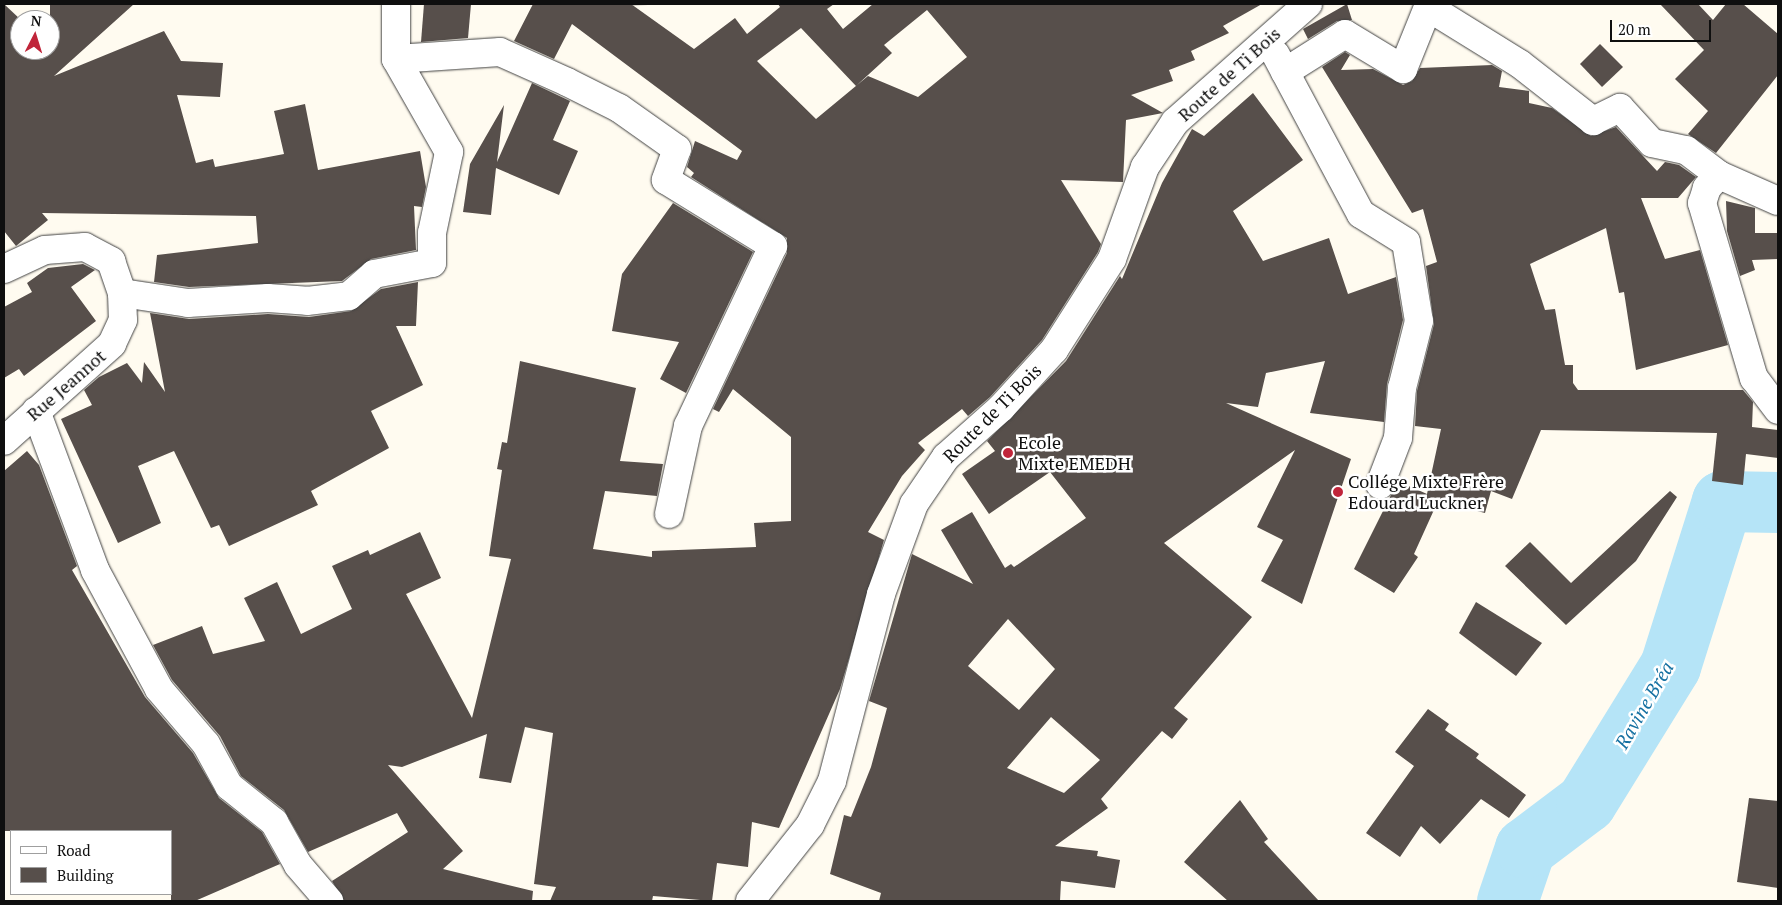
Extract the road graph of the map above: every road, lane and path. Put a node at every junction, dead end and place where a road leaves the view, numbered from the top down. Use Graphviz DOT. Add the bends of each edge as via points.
graph roads {
  1 [pos="396,4"];
  2 [pos="1308,4"];
  3 [pos="1267,38"];
  4 [pos="396,59"];
  5 [pos="1285,72"];
  6 [pos="1719,175"];
  7 [pos="1778,201"];
  8 [pos="4,269"];
  9 [pos="122,293"];
  10 [pos="1778,410"];
  11 [pos="36,411"];
  12 [pos="4,441"];
  13 [pos="1380,485"];
  14 [pos="669,514"];
  15 [pos="329,901"];
  16 [pos="750,901"];
  1 -- 4 [label="street"];
  2 -- 3 [label="street, Route de Ti Bois"];
  3 -- 5 [label="street"];
  3 -- 16 [label="street, Route de Ti Bois" via="1175,122 1146,167 1112,259 1054,350 1000,408 946,457 914,504 881,594 832,781 810,825"];
  4 -- 9 [label="street" via="448,152 432,233 432,263 374,274 349,296 307,301 268,298 188,303"];
  4 -- 14 [label="street" via="500,52 576,86 619,108 677,149 666,180 773,246 688,426"];
  5 -- 6 [label="street" via="1345,34 1403,69 1428,7 1513,59 1593,121 1620,108 1652,144 1686,150"];
  5 -- 13 [label="street" via="1361,214 1406,242 1419,321 1402,388 1398,438"];
  6 -- 7 [label="street"];
  6 -- 10 [label="street" via="1707,188 1702,203 1754,378"];
  8 -- 9 [label="street, Rue Jeannot" via="45,250 85,247 111,262"];
  9 -- 11 [label="street, Rue Jeannot" via="123,320 112,344"];
  11 -- 12 [label="street, Rue Jeannot"];
  11 -- 15 [label="street" via="95,570 159,689 206,744 229,786 274,822 298,865"];
}
